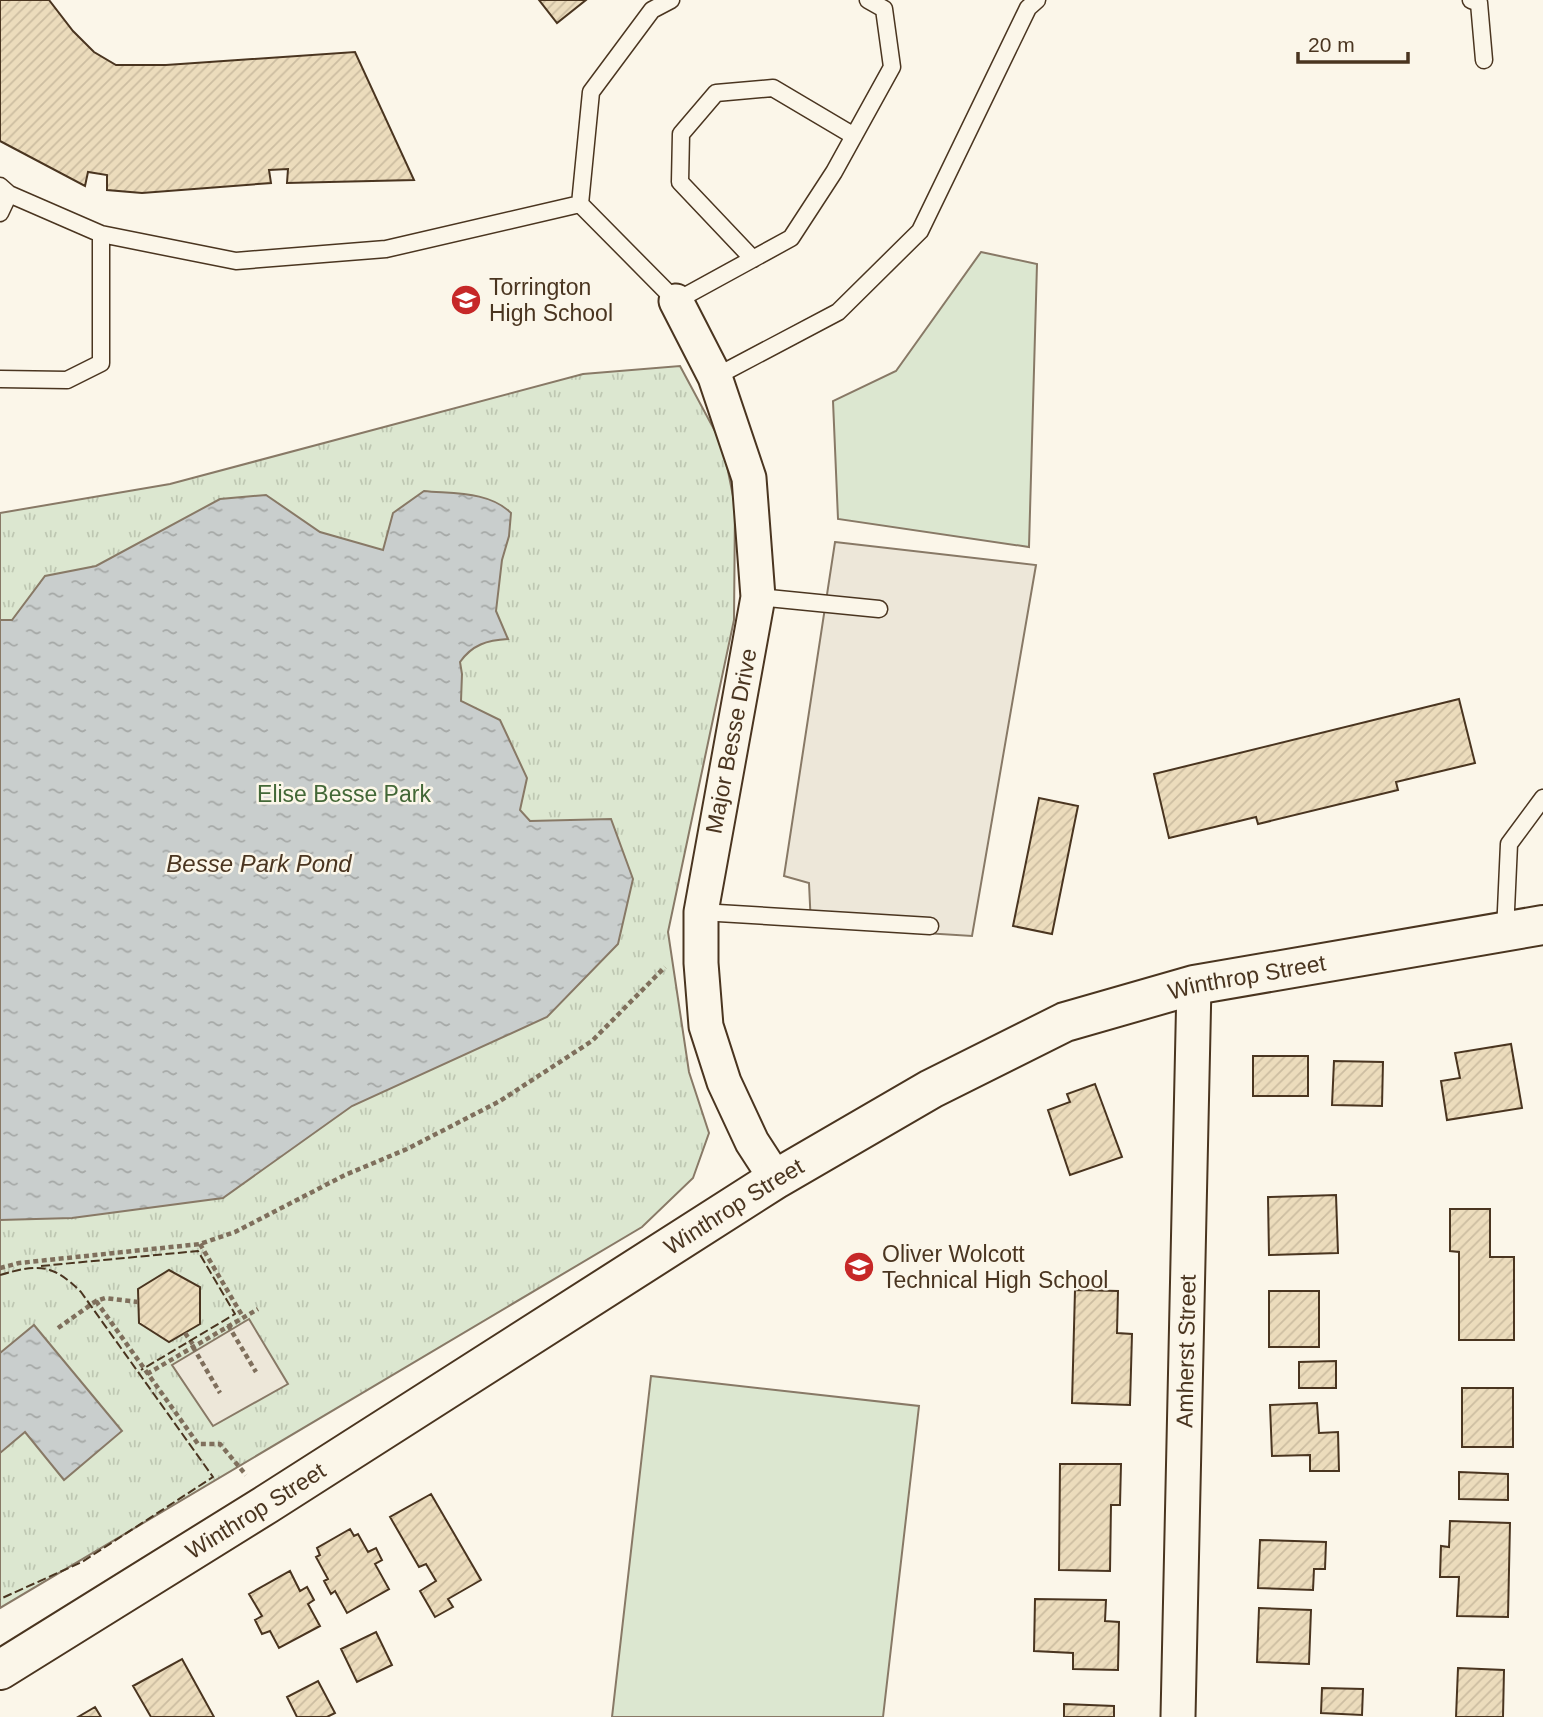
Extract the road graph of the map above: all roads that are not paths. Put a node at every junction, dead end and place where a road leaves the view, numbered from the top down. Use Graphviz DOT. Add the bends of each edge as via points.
graph roads {
  1 [pos="671,0"];
  2 [pos="868,0"];
  3 [pos="1037,0"];
  4 [pos="1471,0"];
  5 [pos="1484,60"];
  6 [pos="854,136"];
  7 [pos="4,190"];
  8 [pos="580,204"];
  9 [pos="0,213"];
  10 [pos="101,234"];
  11 [pos="753,259"];
  12 [pos="676,300"];
  13 [pos="715,377"];
  14 [pos="0,379"];
  15 [pos="758,597"];
  16 [pos="879,609"];
  17 [pos="1543,797"];
  18 [pos="701,912"];
  19 [pos="1543,925"];
  20 [pos="930,926"];
  21 [pos="1505,932"];
  22 [pos="1194,985"];
  23 [pos="776,1180"];
  24 [pos="0,1670"];
  25 [pos="1178,1717"];
  1 -- 8 [label="lane" via="653,10 591,92"];
  2 -- 6 [label="lane" via="884,9 892,67"];
  3 -- 13 [label="lane" via="1028,8 920,231 838,312"];
  4 -- 5 [label="lane" via="1479,3"];
  6 -- 11 [label="lane" via="791,238"];
  6 -- 11 [label="lane" via="773,88 716,93 681,134 680,182"];
  7 -- 9 [label="lane"];
  7 -- 10 [label="lane"];
  8 -- 10 [label="lane" via="386,249 236,261"];
  8 -- 12 [label="lane"];
  10 -- 14 [label="lane" via="101,363 66,380"];
  11 -- 12 [label="lane"];
  12 -- 13 [label="street, Major Besse Drive"];
  13 -- 15 [label="street, Major Besse Drive" via="749,478"];
  15 -- 16 [label="lane"];
  15 -- 18 [label="street, Major Besse Drive"];
  17 -- 21 [label="lane" via="1509,844"];
  18 -- 20 [label="lane"];
  18 -- 23 [label="street, Major Besse Drive" via="706,1026 724,1082"];
  19 -- 21 [label="street, Winthrop Street"];
  21 -- 22 [label="street, Winthrop Street"];
  22 -- 23 [label="street, Winthrop Street" via="1065,1022 931,1089"];
  22 -- 25 [label="street, Amherst Street"];
  23 -- 24 [label="street, Winthrop Street"];
}
